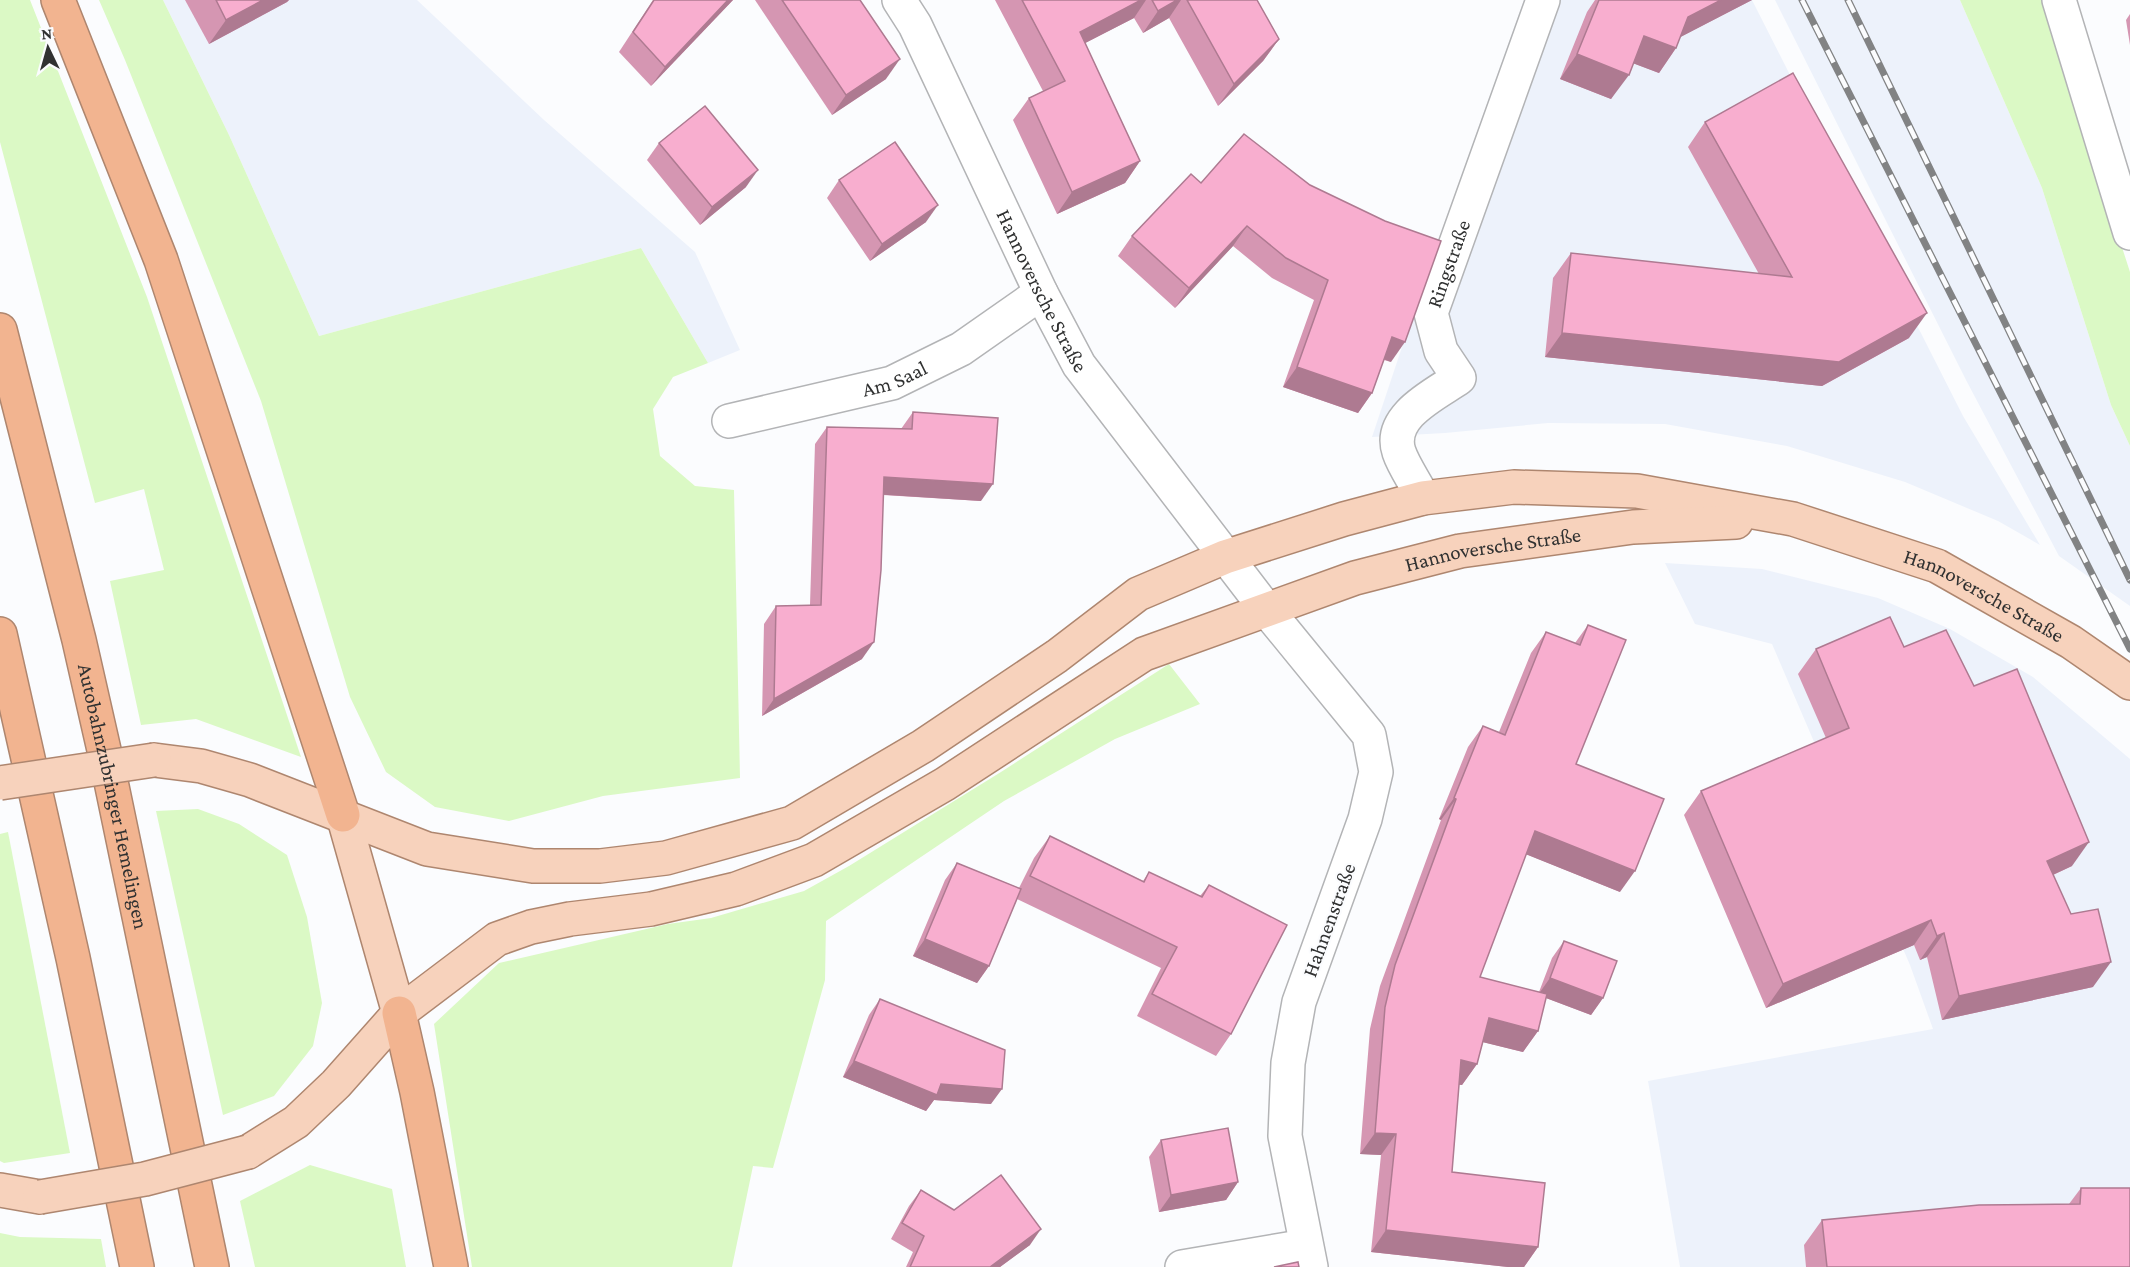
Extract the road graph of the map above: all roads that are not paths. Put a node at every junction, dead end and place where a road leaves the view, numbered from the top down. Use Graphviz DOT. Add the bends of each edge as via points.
graph roads {
  1 [pos="58,0"];
  2 [pos="899,0"];
  3 [pos="1543,0"];
  4 [pos="2059,0"];
  5 [pos="2130,233"];
  6 [pos="1041,293"];
  7 [pos="0,330"];
  8 [pos="729,421"];
  9 [pos="1423,498"];
  10 [pos="1793,519"];
  11 [pos="1225,557"];
  12 [pos="1266,609"];
  13 [pos="0,634"];
  14 [pos="2130,683"];
  15 [pos="0,783"];
  16 [pos="343,815"];
  17 [pos="399,1013"];
  18 [pos="0,1190"];
  19 [pos="1309,1256"];
  20 [pos="137,1267"];
  21 [pos="212,1267"];
  22 [pos="451,1267"];
  23 [pos="1182,1267"];
  1 -- 16 [label="highway" via="161,260"];
  2 -- 6 [label="street, Hannoversche Straße" via="915,25"];
  3 -- 9 [label="street, Ringstraße" via="1431,312 1441,351 1459,378 1411,412 1399,427 1398,451"];
  4 -- 5 [label="street"];
  6 -- 8 [label="street, Am Saal" via="961,349 892,383"];
  6 -- 11 [label="street, Hannoversche Straße" via="1079,365"];
  7 -- 21 [label="highway, Autobahnzubringer Hemelingen" via="109,772"];
  9 -- 10 [label="main road, Hannoversche Straße" via="1514,487 1637,491"];
  9 -- 11 [label="main road, Hannoversche Straße"];
  10 -- 12 [label="main road, Hannoversche Straße" via="1633,527 1460,551 1355,578"];
  10 -- 14 [label="main road, Hannoversche Straße" via="1937,566 2072,642"];
  11 -- 12 [label="street, Hannoversche Straße"];
  11 -- 16 [label="main road" via="1138,594 1057,656 922,746 792,823 666,858 600,866 533,866 427,849"];
  12 -- 17 [label="main road" via="1144,654 945,784 814,861 736,889 651,909 531,927 496,939"];
  12 -- 19 [label="street, Hahnenstraße" via="1369,735 1376,772 1365,819 1299,1002 1288,1063 1285,1136"];
  13 -- 20 [label="highway"];
  15 -- 16 [label="main road, bridge" via="154,760 221,771"];
  16 -- 17 [label="main road"];
  17 -- 18 [label="main road, bridge" via="296,1122 248,1152 145,1179 40,1197"];
  17 -- 22 [label="highway"];
  19 -- 23 [label="street"];
}
